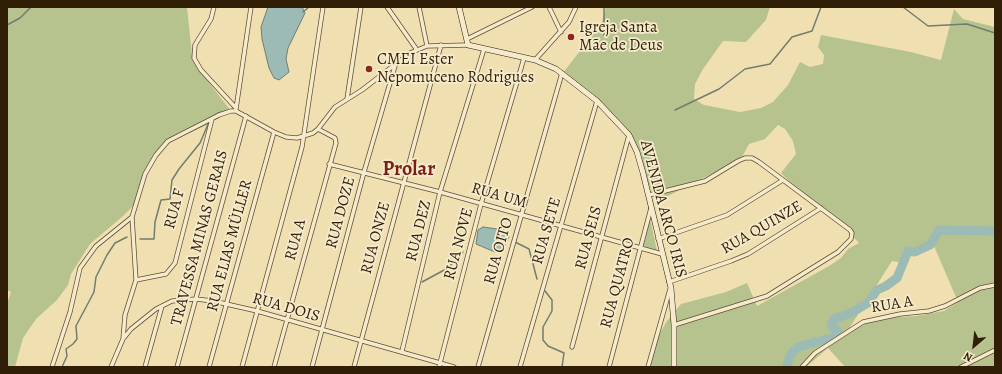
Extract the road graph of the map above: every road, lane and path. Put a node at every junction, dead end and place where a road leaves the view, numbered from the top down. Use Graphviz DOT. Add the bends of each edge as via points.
graph roads {
  1 [pos="214,7"];
  2 [pos="251,7"];
  3 [pos="323,7"];
  4 [pos="361,7"];
  5 [pos="387,7"];
  6 [pos="419,7"];
  7 [pos="532,7"];
  8 [pos="549,7"];
  9 [pos="576,7"];
  10 [pos="461,8"];
  11 [pos="561,32"];
  12 [pos="468,42"];
  13 [pos="441,45"];
  14 [pos="427,46"];
  15 [pos="484,48"];
  16 [pos="417,50"];
  17 [pos="524,58"];
  18 [pos="534,60"];
  19 [pos="395,66"];
  20 [pos="562,73"];
  21 [pos="347,99"];
  22 [pos="597,101"];
  23 [pos="236,109"];
  24 [pos="246,116"];
  25 [pos="212,119"];
  26 [pos="318,129"];
  27 [pos="274,132"];
  28 [pos="629,135"];
  29 [pos="303,136"];
  30 [pos="329,164"];
  31 [pos="364,172"];
  32 [pos="783,180"];
  33 [pos="404,183"];
  34 [pos="440,192"];
  35 [pos="649,195"];
  36 [pos="481,204"];
  37 [pos="652,205"];
  38 [pos="821,208"];
  39 [pos="522,215"];
  40 [pos="132,217"];
  41 [pos="561,226"];
  42 [pos="601,237"];
  43 [pos="658,239"];
  44 [pos="640,248"];
  45 [pos="662,254"];
  46 [pos="136,280"];
  47 [pos="670,285"];
  48 [pos="995,285"];
  49 [pos="196,299"];
  50 [pos="227,304"];
  51 [pos="162,306"];
  52 [pos="257,311"];
  53 [pos="287,320"];
  54 [pos="674,325"];
  55 [pos="322,330"];
  56 [pos="123,339"];
  57 [pos="361,340"];
  58 [pos="572,347"];
  59 [pos="995,350"];
  60 [pos="402,352"];
  61 [pos="439,365"];
  62 [pos="52,367"];
  63 [pos="111,367"];
  64 [pos="145,367"];
  65 [pos="177,367"];
  66 [pos="209,367"];
  67 [pos="242,367"];
  68 [pos="274,367"];
  69 [pos="312,367"];
  70 [pos="354,367"];
  71 [pos="454,367"];
  72 [pos="478,367"];
  73 [pos="520,367"];
  74 [pos="609,367"];
  75 [pos="648,367"];
  76 [pos="674,367"];
  77 [pos="802,367"];
  78 [pos="961,367"];
  1 -- 23 [label="street" via="211,19 195,45 194,58 201,70"];
  2 -- 23 [label="street"];
  3 -- 29 [label="street"];
  4 -- 21 [label="street"];
  5 -- 16 [label="street"];
  6 -- 14 [label="street"];
  7 -- 12 [label="street"];
  8 -- 11 [label="street"];
  9 -- 11 [label="street" via="573,16"];
  10 -- 12 [label="street"];
  11 -- 18 [label="street"];
  12 -- 13 [label="street, AVENIDA ARCO IRIS"];
  12 -- 15 [label="street, AVENIDA ARCO IRIS"];
  13 -- 14 [label="street, AVENIDA ARCO IRIS"];
  13 -- 33 [label="street, RUA ONZE"];
  14 -- 16 [label="street, AVENIDA ARCO IRIS"];
  15 -- 17 [label="street, AVENIDA ARCO IRIS"];
  15 -- 34 [label="street, RUA DEZ"];
  16 -- 19 [label="street, AVENIDA ARCO IRIS"];
  17 -- 18 [label="street, AVENIDA ARCO IRIS"];
  17 -- 36 [label="street, RUA NOVE"];
  18 -- 20 [label="street, AVENIDA ARCO IRIS"];
  19 -- 21 [label="street, AVENIDA ARCO IRIS"];
  19 -- 31 [label="street, RUA DOZE"];
  20 -- 22 [label="street, AVENIDA ARCO IRIS"];
  20 -- 39 [label="street, RUA OITO"];
  21 -- 26 [label="street, AVENIDA ARCO IRIS" via="334,107"];
  22 -- 28 [label="street, AVENIDA ARCO IRIS"];
  22 -- 41 [label="street, RUA SETE"];
  23 -- 24 [label="street"];
  23 -- 25 [label="street"];
  24 -- 27 [label="street"];
  24 -- 49 [label="street, TRAVESSA MINAS GERAIS"];
  25 -- 40 [label="street" via="168,141 159,150 145,174"];
  25 -- 46 [label="street, RUA F" via="174,263 166,274"];
  26 -- 29 [label="street, AVENIDA ARCO IRIS" via="313,134"];
  26 -- 30 [label="street, RUA A" via="336,139"];
  27 -- 29 [label="street" via="292,138"];
  27 -- 50 [label="street, RUA ELIAS MÜLLER"];
  28 -- 35 [label="street, AVENIDA ARCO IRIS" via="637,152"];
  28 -- 42 [label="street, RUA SEIS"];
  29 -- 52 [label="street"];
  30 -- 31 [label="street, RUA UM"];
  30 -- 53 [label="street, RUA A"];
  31 -- 33 [label="street, RUA UM"];
  31 -- 55 [label="street, RUA DOZE"];
  32 -- 35 [label="street" via="759,162 744,158 705,181"];
  32 -- 38 [label="street"];
  32 -- 43 [label="street" via="727,215"];
  33 -- 34 [label="street, RUA UM"];
  33 -- 57 [label="street, RUA ONZE"];
  34 -- 36 [label="street, RUA UM"];
  34 -- 60 [label="street, RUA DEZ"];
  35 -- 37 [label="street, AVENIDA ARCO IRIS"];
  36 -- 39 [label="street, RUA UM"];
  36 -- 61 [label="street, RUA NOVE"];
  37 -- 43 [label="street, AVENIDA ARCO IRIS"];
  37 -- 44 [label="street, RUA QUATRO"];
  38 -- 47 [label="street, RUA QUINZE" via="748,254"];
  38 -- 54 [label="street" via="852,233 851,240 838,252 766,296"];
  39 -- 41 [label="street, RUA UM"];
  39 -- 72 [label="street, RUA OITO"];
  40 -- 46 [label="street"];
  40 -- 62 [label="street" via="96,246 80,268 70,312"];
  41 -- 42 [label="street, RUA UM"];
  41 -- 73 [label="street, RUA SETE"];
  42 -- 44 [label="street, RUA UM"];
  42 -- 58 [label="street, RUA SEIS"];
  43 -- 45 [label="street, AVENIDA ARCO IRIS"];
  44 -- 45 [label="street, RUA UM"];
  44 -- 74 [label="street, RUA QUATRO"];
  45 -- 47 [label="street, AVENIDA ARCO IRIS"];
  46 -- 56 [label="street" via="126,315"];
  47 -- 54 [label="street, AVENIDA ARCO IRIS"];
  47 -- 75 [label="street"];
  48 -- 77 [label="street, RUA A" via="980,288 945,306 929,311 863,322 815,353"];
  49 -- 50 [label="street, RUA DOIS"];
  49 -- 51 [label="street, RUA DOIS" via="172,301"];
  49 -- 65 [label="street, TRAVESSA MINAS GERAIS"];
  50 -- 52 [label="street, RUA DOIS"];
  50 -- 66 [label="street, RUA ELIAS MÜLLER"];
  51 -- 56 [label="street, RUA DOIS" via="138,322"];
  51 -- 64 [label="street"];
  52 -- 53 [label="street, RUA DOIS"];
  52 -- 67 [label="street"];
  53 -- 55 [label="street, RUA DOIS"];
  53 -- 68 [label="street, RUA A"];
  54 -- 76 [label="street, AVENIDA ARCO IRIS"];
  55 -- 57 [label="street, RUA DOIS"];
  55 -- 69 [label="street, RUA DOZE"];
  56 -- 63 [label="street"];
  57 -- 60 [label="street, RUA DOIS"];
  57 -- 70 [label="street, RUA ONZE"];
  59 -- 78 [label="street"];
  60 -- 61 [label="street, RUA DOIS"];
  61 -- 71 [label="street, RUA DOIS"];
}
